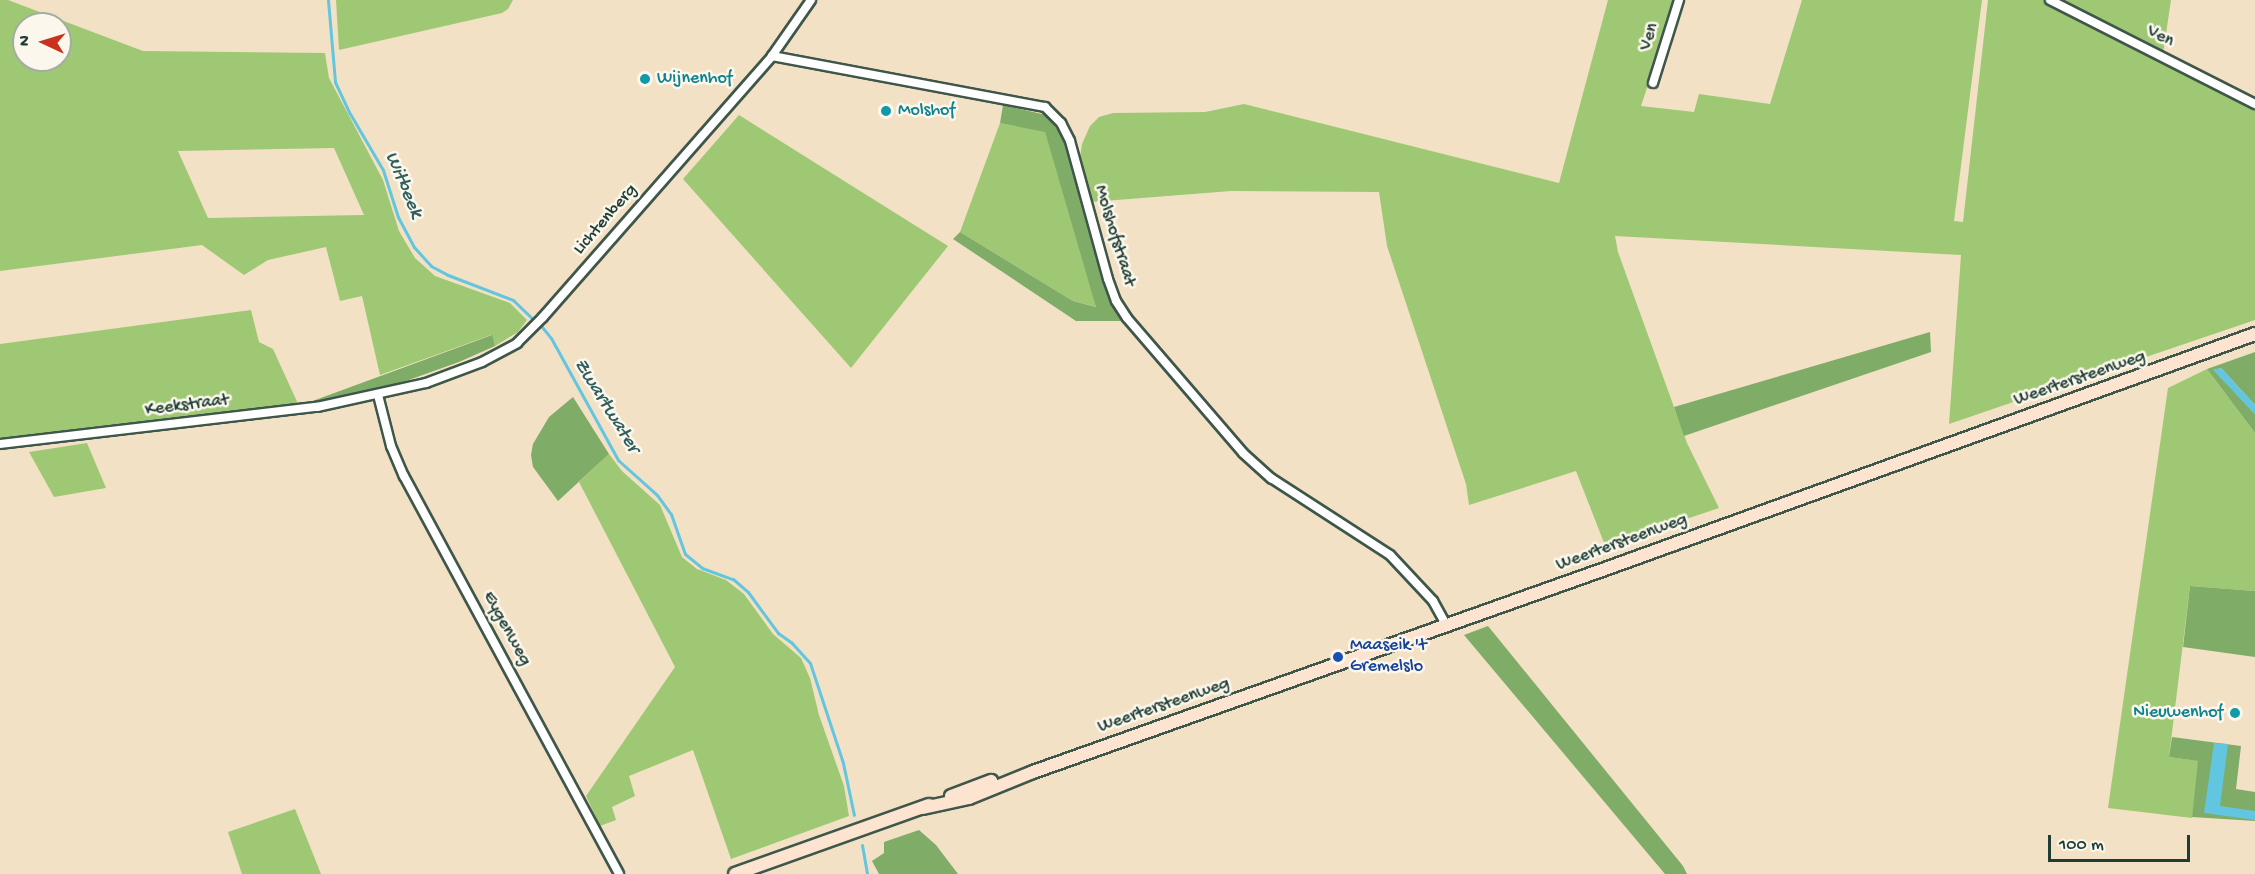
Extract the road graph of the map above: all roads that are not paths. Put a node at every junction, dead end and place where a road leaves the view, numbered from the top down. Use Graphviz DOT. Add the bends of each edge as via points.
graph roads {
  1 [pos="811,0"];
  2 [pos="1679,0"];
  3 [pos="2050,0"];
  4 [pos="772,56"];
  5 [pos="1653,83"];
  6 [pos="2255,104"];
  7 [pos="2255,334"];
  8 [pos="2255,342"];
  9 [pos="2223,348"];
  10 [pos="378,394"];
  11 [pos="0,444"];
  12 [pos="1447,626"];
  13 [pos="620,874"];
  14 [pos="735,874"];
  1 -- 4 [label="street, Lichtenberg"];
  2 -- 5 [label="street, Ven"];
  3 -- 6 [label="street, Ven"];
  4 -- 10 [label="street, Lichtenberg" via="517,343 482,362 426,383"];
  4 -- 12 [label="street, Molshofstraat" via="1045,107 1061,123 1070,141 1108,279 1127,318 1244,453 1271,477 1390,555 1433,601"];
  7 -- 9 [label="main road, Weertersteenweg"];
  8 -- 9 [label="main road, Weertersteenweg"];
  9 -- 12 [label="main road, Weertersteenweg"];
  10 -- 11 [label="street, Keekstraat" via="317,407"];
  10 -- 13 [label="street, Eygenweg" via="391,446 404,476"];
  12 -- 14 [label="main road, Weertersteenweg" via="969,798 923,808"];
}
